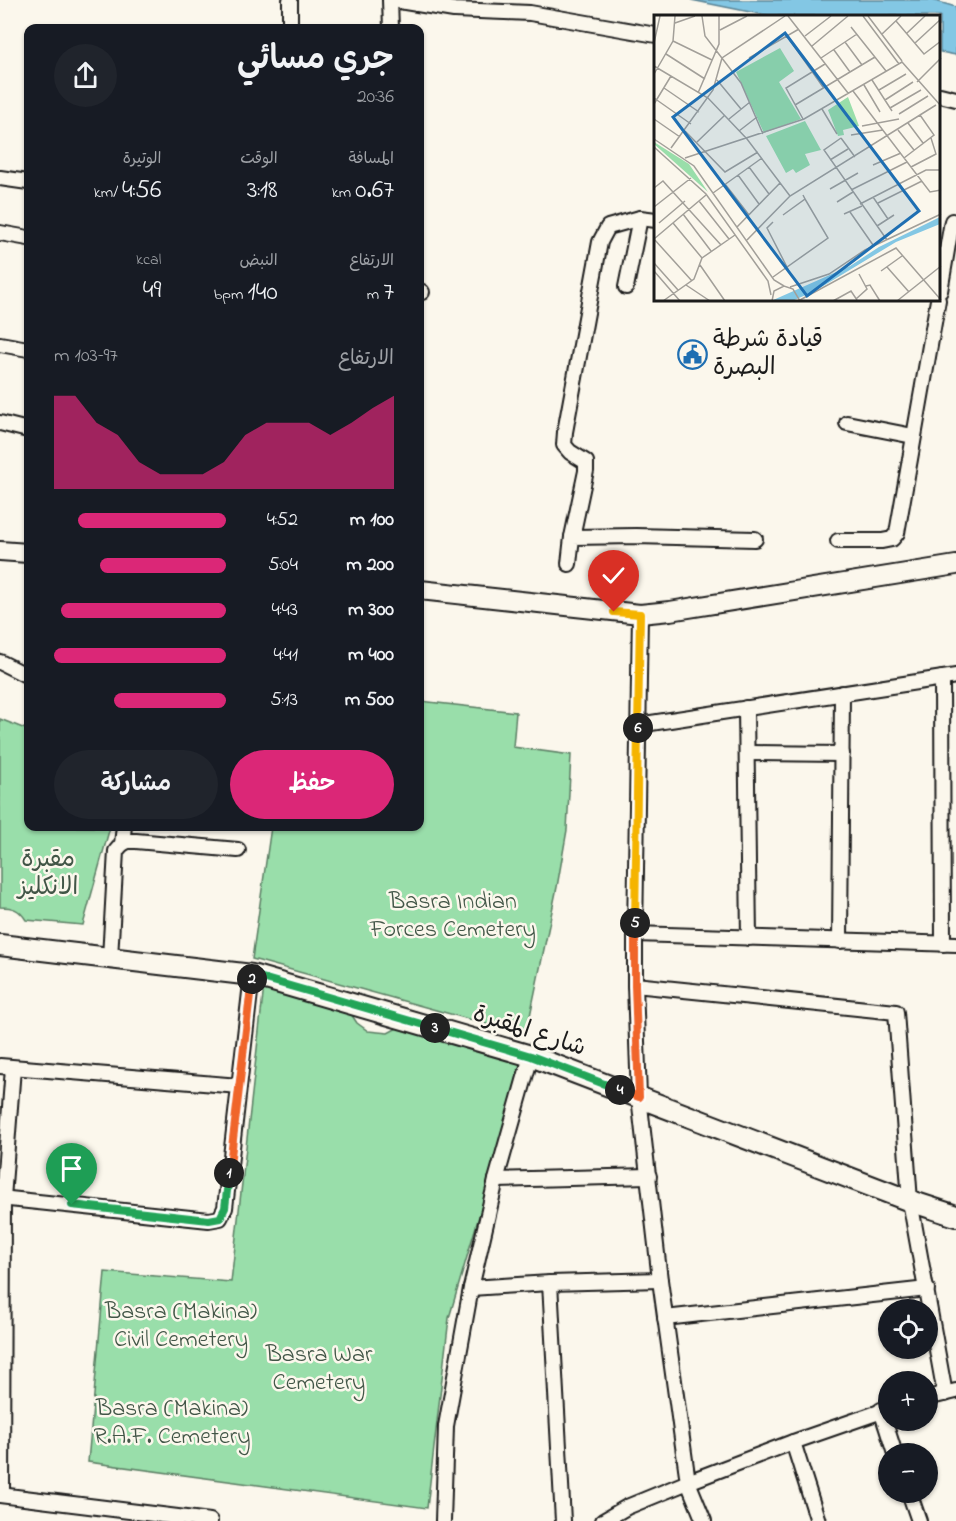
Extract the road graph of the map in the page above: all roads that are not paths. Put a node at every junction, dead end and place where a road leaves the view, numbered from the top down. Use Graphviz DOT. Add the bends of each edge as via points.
graph roads {
  1 [pos="290,0"];
  2 [pos="392,0"];
  3 [pos="290,24"];
  4 [pos="391,24"];
  5 [pos="654,35"];
  6 [pos="941,95"];
  7 [pos="956,99"];
  8 [pos="0,178"];
  9 [pos="24,181"];
  10 [pos="640,218"];
  11 [pos="654,220"];
  12 [pos="949,221"];
  13 [pos="0,233"];
  14 [pos="24,237"];
  15 [pos="941,277"];
  16 [pos="626,288"];
  17 [pos="938,302"];
  18 [pos="0,344"];
  19 [pos="24,348"];
  20 [pos="0,423"];
  21 [pos="847,423"];
  22 [pos="24,429"];
  23 [pos="913,436"];
  24 [pos="572,537"];
  25 [pos="755,539"];
  26 [pos="838,541"];
  27 [pos="0,550"];
  28 [pos="24,553"];
  29 [pos="569,564"];
  30 [pos="956,565"];
  31 [pos="424,590"];
  32 [pos="640,614"];
  33 [pos="0,662"];
  34 [pos="24,674"];
  35 [pos="949,677"];
  36 [pos="842,693"];
  37 [pos="746,708"];
  38 [pos="638,725"];
  39 [pos="747,753"];
  40 [pos="842,754"];
  41 [pos="123,831"];
  42 [pos="122,844"];
  43 [pos="238,850"];
  44 [pos="635,934"];
  45 [pos="749,938"];
  46 [pos="840,941"];
  47 [pos="950,944"];
  48 [pos="0,945"];
  49 [pos="110,958"];
  50 [pos="252,975"];
  51 [pos="635,985"];
  52 [pos="531,1056"];
  53 [pos="7,1067"];
  54 [pos="239,1086"];
  55 [pos="639,1097"];
  56 [pos="649,1176"];
  57 [pos="496,1180"];
  58 [pos="2,1198"];
  59 [pos="910,1201"];
  60 [pos="956,1216"];
  61 [pos="660,1280"];
  62 [pos="550,1283"];
  63 [pos="471,1288"];
  64 [pos="927,1289"];
  65 [pos="665,1318"];
  66 [pos="951,1392"];
  67 [pos="878,1411"];
  68 [pos="793,1442"];
  69 [pos="687,1482"];
  70 [pos="1,1495"];
  71 [pos="912,1503"];
  72 [pos="108,1515"];
  73 [pos="210,1521"];
  74 [pos="443,1521"];
  75 [pos="563,1521"];
  76 [pos="603,1521"];
  77 [pos="704,1521"];
  78 [pos="818,1521"];
  79 [pos="918,1521"];
  1 -- 3 [label="street"];
  2 -- 4 [label="street"];
  2 -- 5 [label="street" via="454,10 530,14"];
  6 -- 7 [label="street"];
  8 -- 9 [label="street"];
  10 -- 11 [label="street"];
  10 -- 16 [label="street"];
  10 -- 24 [label="street" via="608,227 600,242 565,432 564,445 586,462"];
  12 -- 15 [label="street"];
  13 -- 14 [label="street"];
  17 -- 23 [label="street"];
  18 -- 19 [label="street"];
  20 -- 22 [label="street"];
  21 -- 23 [label="street"];
  23 -- 26 [label="street" via="897,533 882,541"];
  24 -- 25 [label="street"];
  24 -- 29 [label="street"];
  27 -- 28 [label="street"];
  30 -- 32 [label="street"];
  31 -- 32 [label="street"];
  32 -- 38 [label="street"];
  33 -- 34 [label="street"];
  35 -- 36 [label="street"];
  35 -- 47 [label="street"];
  36 -- 37 [label="street"];
  36 -- 40 [label="street"];
  37 -- 38 [label="street"];
  37 -- 39 [label="street"];
  38 -- 44 [label="street"];
  39 -- 40 [label="street"];
  39 -- 45 [label="street"];
  40 -- 46 [label="street"];
  41 -- 42 [label="street"];
  42 -- 43 [label="street" via="136,841"];
  42 -- 49 [label="street" via="116,851"];
  44 -- 45 [label="street"];
  44 -- 51 [label="street"];
  45 -- 46 [label="street"];
  46 -- 47 [label="street"];
  48 -- 49 [label="main road, شارع المقبرة"];
  49 -- 50 [label="main road, شارع المقبرة"];
  50 -- 52 [label="main road, شارع المقبرة"];
  50 -- 54 [label="street"];
  51 -- 55 [label="street"];
  51 -- 59 [label="street" via="896,1012"];
  52 -- 55 [label="main road, شارع المقبرة"];
  52 -- 57 [label="street"];
  53 -- 54 [label="street"];
  53 -- 58 [label="street"];
  54 -- 58 [label="street" via="225,1208 220,1218"];
  55 -- 56 [label="street"];
  55 -- 59 [label="main road, شارع المقبرة"];
  56 -- 57 [label="street"];
  56 -- 61 [label="street"];
  57 -- 63 [label="street"];
  58 -- 70 [label="street"];
  59 -- 60 [label="main road, شارع المقبرة"];
  59 -- 64 [label="street"];
  61 -- 62 [label="street"];
  61 -- 65 [label="street"];
  62 -- 63 [label="street"];
  62 -- 75 [label="street"];
  63 -- 74 [label="street" via="446,1426"];
  64 -- 65 [label="street"];
  64 -- 66 [label="street"];
  65 -- 69 [label="street"];
  67 -- 68 [label="street"];
  68 -- 69 [label="street"];
  68 -- 78 [label="street"];
  69 -- 76 [label="street"];
  69 -- 77 [label="street"];
  70 -- 72 [label="street"];
  71 -- 79 [label="street"];
  72 -- 73 [label="street"];
}
